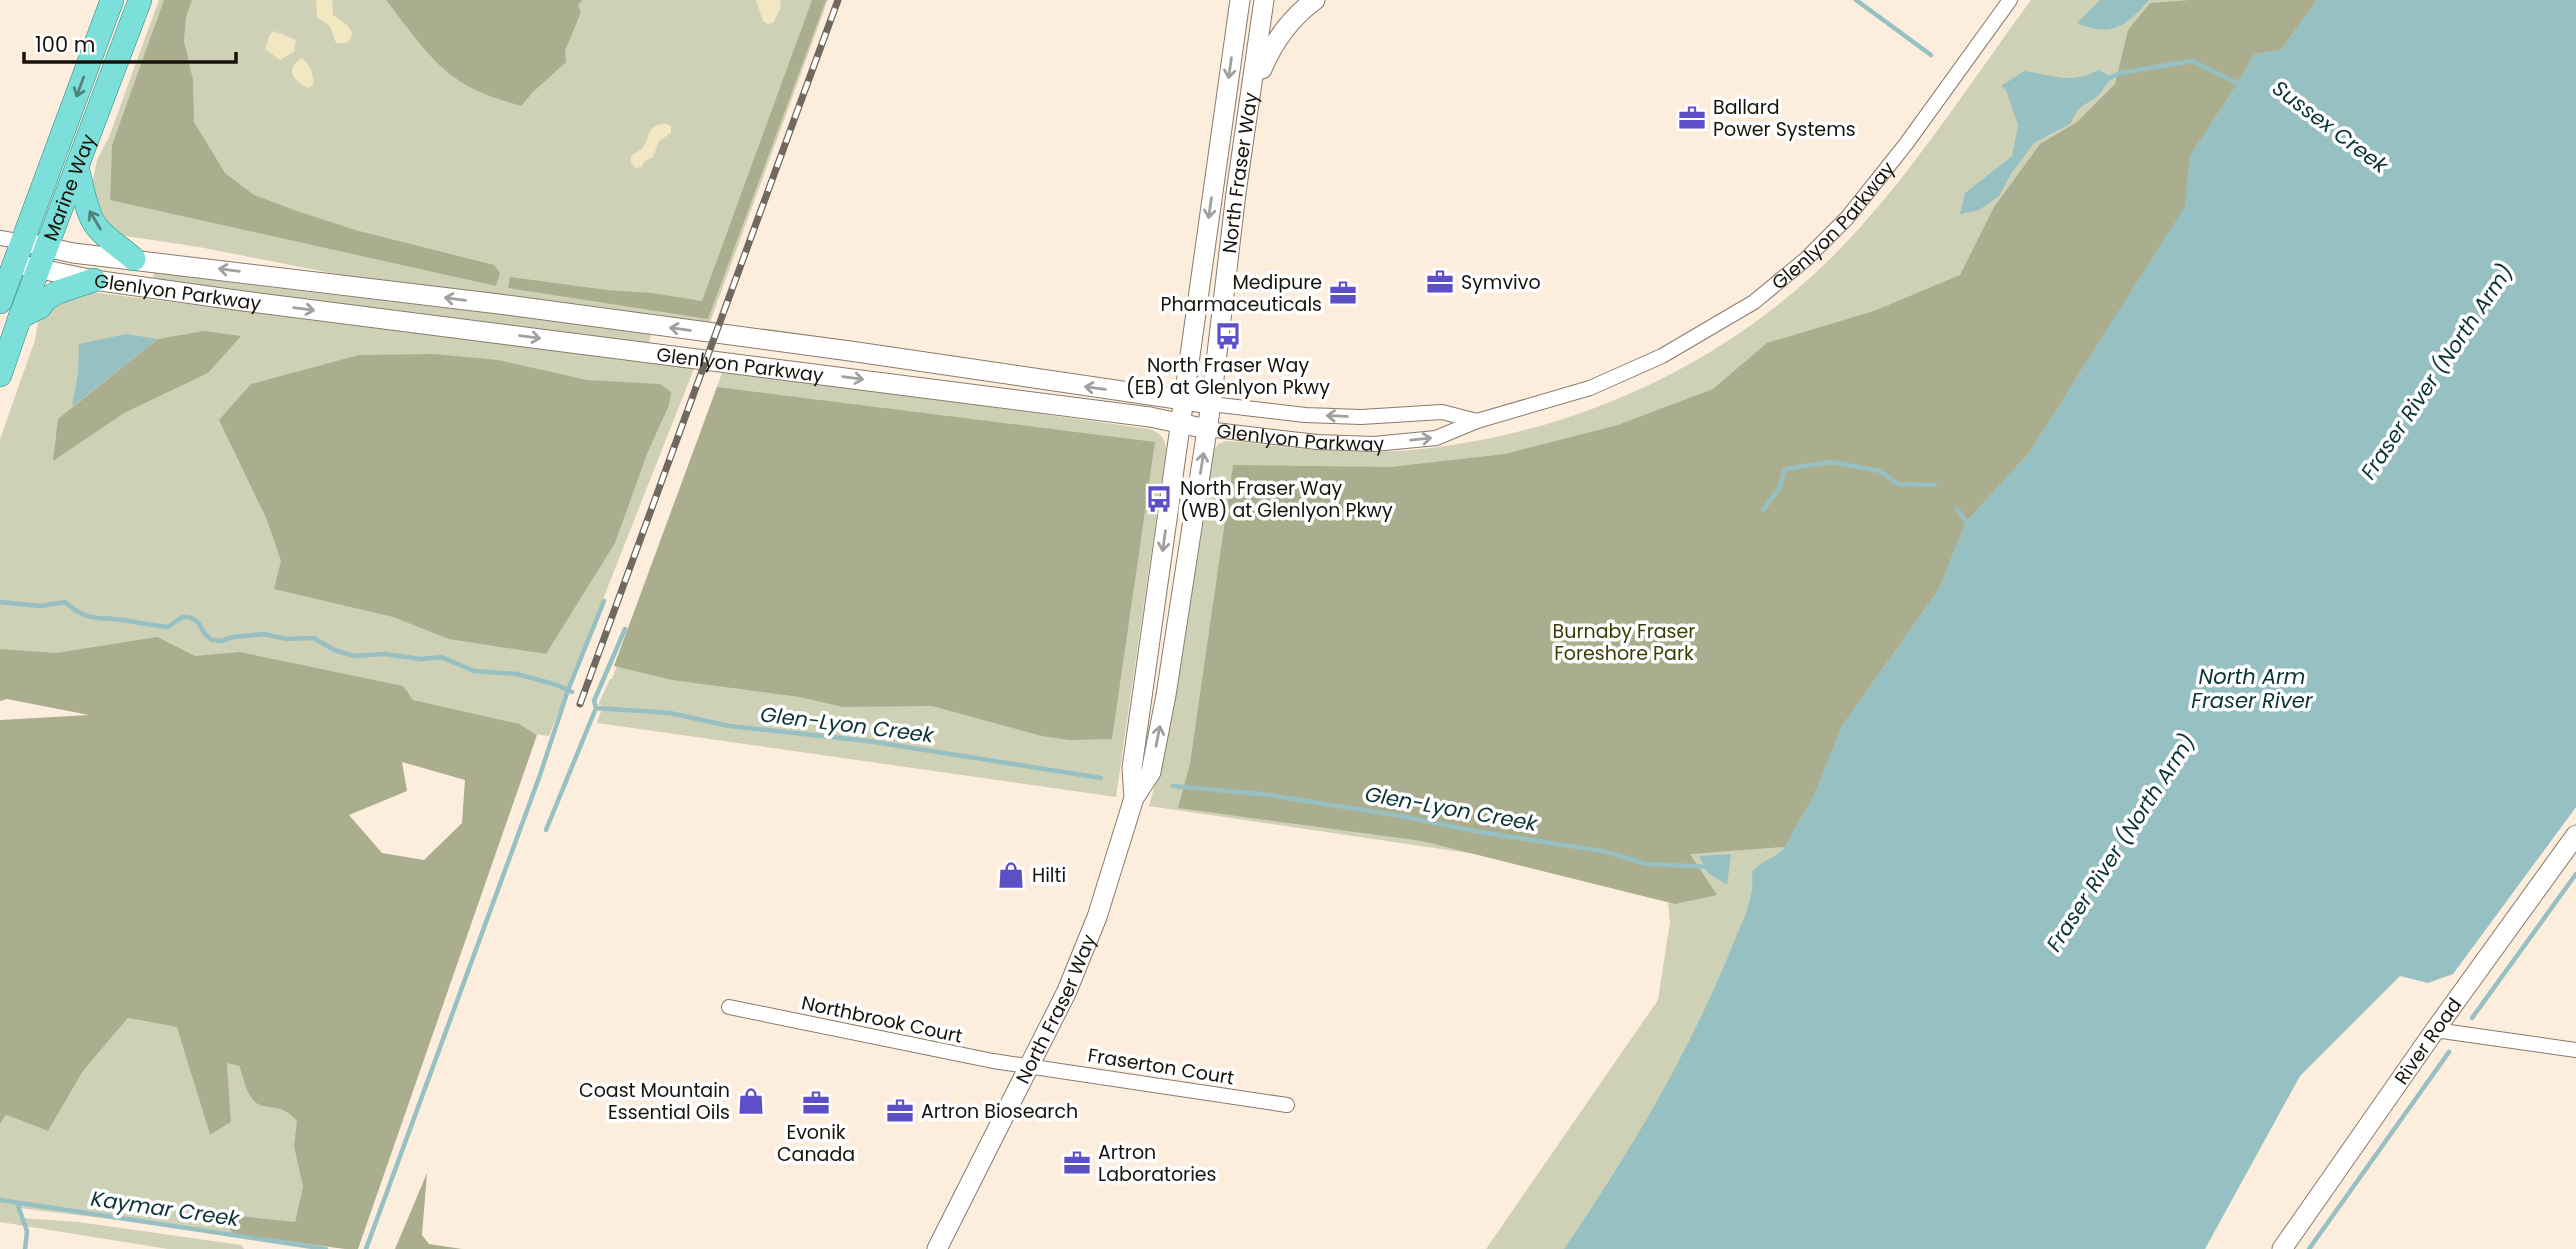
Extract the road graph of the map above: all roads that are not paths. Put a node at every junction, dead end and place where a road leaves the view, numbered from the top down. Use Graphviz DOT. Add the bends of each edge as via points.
graph roads {
  1 [pos="112,0"];
  2 [pos="140,0"];
  3 [pos="1240,0"];
  4 [pos="1264,0"];
  5 [pos="1315,0"];
  6 [pos="2010,0"];
  7 [pos="1252,92"];
  8 [pos="77,168"];
  9 [pos="0,238"];
  10 [pos="47,246"];
  11 [pos="13,256"];
  12 [pos="134,259"];
  13 [pos="38,268"];
  14 [pos="94,280"];
  15 [pos="0,302"];
  16 [pos="20,317"];
  17 [pos="0,375"];
  18 [pos="1183,400"];
  19 [pos="1211,404"];
  20 [pos="1477,421"];
  21 [pos="1180,422"];
  22 [pos="1207,429"];
  23 [pos="1134,798"];
  24 [pos="2576,835"];
  25 [pos="729,1007"];
  26 [pos="2435,1030"];
  27 [pos="2576,1050"];
  28 [pos="1029,1066"];
  29 [pos="1287,1105"];
  30 [pos="937,1249"];
  31 [pos="2282,1249"];
  1 -- 11 [label="main road, Marine Way, one-way"];
  2 -- 8 [label="main road, Marine Way"];
  3 -- 18 [label="street, North Fraser Way, one-way"];
  4 -- 7 [label="street, North Fraser Way"];
  5 -- 7 [label="street" via="1273,44"];
  6 -- 20 [label="street, Glenlyon Parkway" via="1847,218 1754,302 1662,356 1590,388"];
  7 -- 19 [label="street, North Fraser Way"];
  8 -- 10 [label="main road, Marine Way"];
  12 -- 8 [label="main road, one-way" via="95,224"];
  9 -- 11 [label="street, Glenlyon Parkway"];
  10 -- 11 [label="street, Glenlyon Parkway"];
  10 -- 12 [label="street, Glenlyon Parkway"];
  10 -- 13 [label="main road, Marine Way"];
  11 -- 13 [label="street, Glenlyon Parkway"];
  11 -- 15 [label="main road, Marine Way"];
  18 -- 12 [label="street, Glenlyon Parkway, one-way" via="850,351"];
  13 -- 14 [label="street, Glenlyon Parkway"];
  13 -- 16 [label="main road, Marine Way"];
  14 -- 16 [label="main road" via="58,292"];
  14 -- 21 [label="street, Glenlyon Parkway, one-way"];
  16 -- 17 [label="main road, Marine Way"];
  18 -- 19 [label="street, Glenlyon Parkway"];
  18 -- 21 [label="street, North Fraser Way"];
  20 -- 19 [label="street, Glenlyon Parkway, one-way" via="1442,412 1361,417"];
  19 -- 22 [label="street, North Fraser Way"];
  22 -- 20 [label="street, Glenlyon Parkway, one-way" via="1374,444 1436,438"];
  21 -- 22 [label="street, Glenlyon Parkway"];
  21 -- 23 [label="street, North Fraser Way, one-way" via="1132,768"];
  23 -- 22 [label="street, North Fraser Way, one-way" via="1151,772"];
  23 -- 28 [label="street, North Fraser Way" via="1097,917 1067,992"];
  24 -- 26 [label="street, River Road"];
  25 -- 28 [label="street, Northbrook Court"];
  26 -- 27 [label="street"];
  26 -- 31 [label="street, River Road"];
  28 -- 29 [label="street, Fraserton Court"];
  28 -- 30 [label="street, North Fraser Way"];
}
